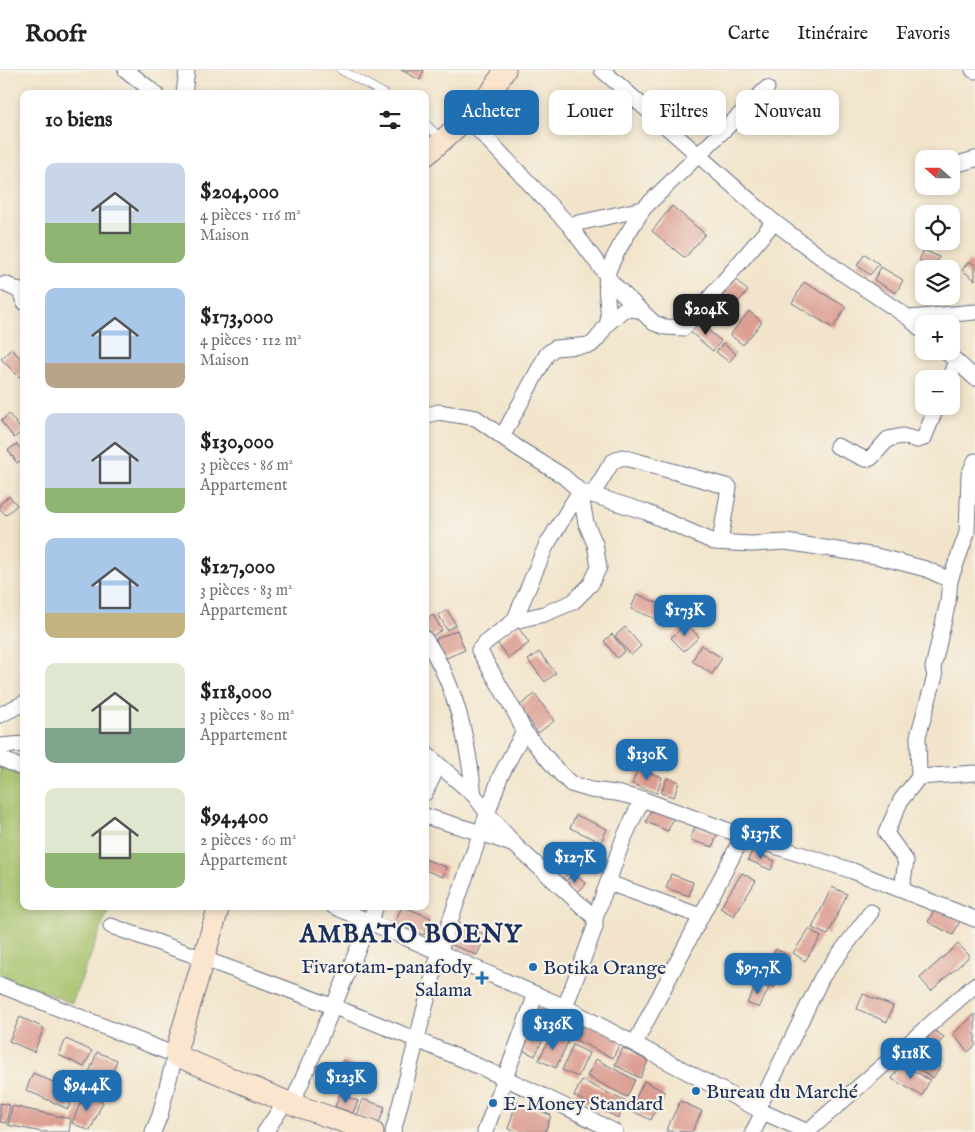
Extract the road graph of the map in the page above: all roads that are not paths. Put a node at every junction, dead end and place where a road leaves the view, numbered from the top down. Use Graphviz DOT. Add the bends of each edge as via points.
graph roads {
  1 [pos="126,70"];
  2 [pos="187,70"];
  3 [pos="341,70"];
  4 [pos="505,70"];
  5 [pos="602,70"];
  6 [pos="767,88"];
  7 [pos="151,90"];
  8 [pos="184,90"];
  9 [pos="378,90"];
  10 [pos="493,90"];
  11 [pos="429,127"];
  12 [pos="448,135"];
  13 [pos="483,135"];
  14 [pos="442,140"];
  15 [pos="429,152"];
  16 [pos="697,155"];
  17 [pos="975,159"];
  18 [pos="960,163"];
  19 [pos="643,209"];
  20 [pos="774,222"];
  21 [pos="569,225"];
  22 [pos="607,276"];
  23 [pos="20,281"];
  24 [pos="3,285"];
  25 [pos="20,291"];
  26 [pos="641,310"];
  27 [pos="975,312"];
  28 [pos="908,318"];
  29 [pos="608,323"];
  30 [pos="915,324"];
  31 [pos="955,360"];
  32 [pos="975,378"];
  33 [pos="429,415"];
  34 [pos="933,415"];
  35 [pos="502,436"];
  36 [pos="837,446"];
  37 [pos="975,461"];
  38 [pos="586,493"];
  39 [pos="720,542"];
  40 [pos="950,580"];
  41 [pos="514,621"];
  42 [pos="429,648"];
  43 [pos="20,705"];
  44 [pos="0,715"];
  45 [pos="524,731"];
  46 [pos="20,744"];
  47 [pos="0,746"];
  48 [pos="429,757"];
  49 [pos="0,758"];
  50 [pos="438,766"];
  51 [pos="20,767"];
  52 [pos="975,773"];
  53 [pos="918,777"];
  54 [pos="429,785"];
  55 [pos="474,795"];
  56 [pos="642,799"];
  57 [pos="488,814"];
  58 [pos="429,817"];
  59 [pos="481,833"];
  60 [pos="743,836"];
  61 [pos="516,846"];
  62 [pos="609,882"];
  63 [pos="902,889"];
  64 [pos="217,910"];
  65 [pos="342,910"];
  66 [pos="374,910"];
  67 [pos="871,912"];
  68 [pos="700,916"];
  69 [pos="595,918"];
  70 [pos="975,919"];
  71 [pos="369,922"];
  72 [pos="111,926"];
  73 [pos="439,953"];
  74 [pos="204,959"];
  75 [pos="0,985"];
  76 [pos="975,985"];
  77 [pos="536,994"];
  78 [pos="333,1006"];
  79 [pos="565,1008"];
  80 [pos="417,1040"];
  81 [pos="635,1044"];
  82 [pos="175,1055"];
  83 [pos="506,1078"];
  84 [pos="289,1103"];
  85 [pos="760,1111"];
  86 [pos="153,1132"];
  87 [pos="265,1132"];
  88 [pos="372,1132"];
  89 [pos="393,1132"];
  90 [pos="485,1132"];
  91 [pos="615,1132"];
  92 [pos="753,1132"];
  93 [pos="808,1132"];
  1 -- 7 [label="street"];
  2 -- 8 [label="street"];
  3 -- 9 [label="lane"];
  4 -- 10 [label="street"];
  5 -- 16 [label="street"];
  6 -- 16 [label="street"];
  11 -- 14 [label="lane"];
  12 -- 14 [label="street"];
  13 -- 21 [label="street"];
  14 -- 15 [label="street"];
  16 -- 19 [label="street"];
  16 -- 20 [label="street"];
  17 -- 18 [label="street"];
  19 -- 21 [label="street"];
  19 -- 22 [label="street"];
  20 -- 26 [label="street" via="684,328 654,323"];
  20 -- 28 [label="street"];
  21 -- 22 [label="street"];
  22 -- 26 [label="street"];
  22 -- 29 [label="street"];
  23 -- 24 [label="street"];
  24 -- 25 [label="street"];
  26 -- 29 [label="street" via="624,309"];
  27 -- 28 [label="street"];
  28 -- 30 [label="street"];
  29 -- 35 [label="street" via="591,345 554,348 547,354"];
  31 -- 32 [label="street"];
  33 -- 35 [label="street" via="438,412 476,418"];
  34 -- 36 [label="street" via="924,438 917,440 902,436 888,439 871,458 865,459"];
  35 -- 38 [label="street"];
  37 -- 40 [label="street" via="969,475 967,533"];
  38 -- 39 [label="street" via="646,512"];
  38 -- 39 [label="street" via="612,462 622,457 728,487"];
  38 -- 41 [label="street" via="546,546"];
  38 -- 41 [label="street" via="586,523 595,544 599,567 591,584 573,602 544,614"];
  39 -- 40 [label="street" via="786,542 876,556 926,569"];
  40 -- 53 [label="street" via="933,668 935,676 918,736"];
  41 -- 45 [label="street" via="479,650"];
  42 -- 55 [label="street" via="445,675 454,701 470,759"];
  43 -- 44 [label="street"];
  45 -- 56 [label="street" via="571,784"];
  45 -- 57 [label="street" via="500,777"];
  46 -- 47 [label="street"];
  48 -- 50 [label="street"];
  49 -- 51 [label="street"];
  50 -- 54 [label="street"];
  50 -- 55 [label="street"];
  52 -- 53 [label="street"];
  53 -- 63 [label="street" via="901,800 886,833 906,861"];
  55 -- 57 [label="street"];
  56 -- 60 [label="street"];
  56 -- 62 [label="street"];
  57 -- 59 [label="street"];
  57 -- 61 [label="street"];
  58 -- 59 [label="street"];
  59 -- 61 [label="street"];
  59 -- 73 [label="street"];
  60 -- 63 [label="street"];
  60 -- 68 [label="street"];
  61 -- 69 [label="street"];
  62 -- 68 [label="street"];
  62 -- 69 [label="street"];
  63 -- 70 [label="street"];
  64 -- 74 [label="street"];
  65 -- 71 [label="street"];
  66 -- 71 [label="street"];
  67 -- 85 [label="street" via="822,977"];
  68 -- 81 [label="street"];
  69 -- 79 [label="street" via="595,927"];
  71 -- 73 [label="street"];
  71 -- 78 [label="street"];
  72 -- 74 [label="street"];
  73 -- 77 [label="street"];
  73 -- 80 [label="street"];
  74 -- 78 [label="street"];
  74 -- 82 [label="street"];
  75 -- 82 [label="street"];
  76 -- 93 [label="street"];
  77 -- 79 [label="street"];
  77 -- 83 [label="street"];
  78 -- 80 [label="street"];
  78 -- 84 [label="street"];
  79 -- 81 [label="street"];
  80 -- 83 [label="street"];
  80 -- 89 [label="street"];
  81 -- 85 [label="street"];
  82 -- 84 [label="street"];
  82 -- 86 [label="street"];
  83 -- 90 [label="street"];
  83 -- 91 [label="street"];
  84 -- 87 [label="street"];
  84 -- 88 [label="street"];
  85 -- 92 [label="street"];
  85 -- 93 [label="street"];
}
